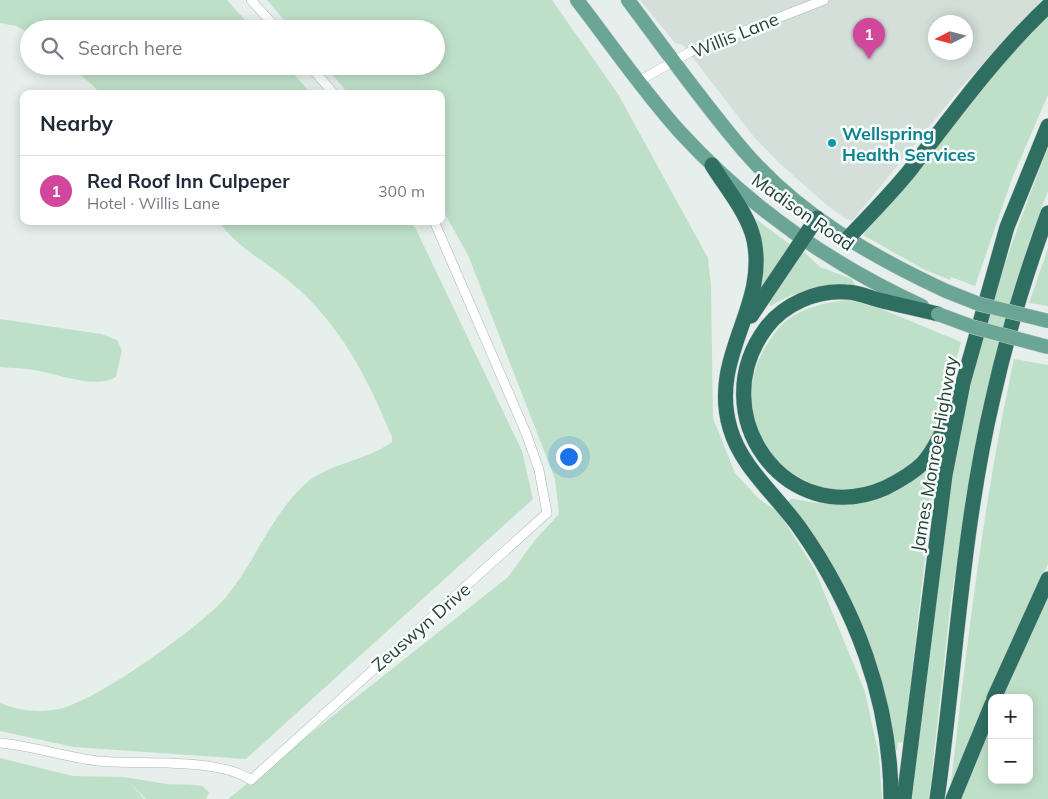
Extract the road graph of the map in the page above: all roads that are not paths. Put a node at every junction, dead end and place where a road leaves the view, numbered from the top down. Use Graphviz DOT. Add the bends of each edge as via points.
graph roads {
  1 [pos="251,0"];
  2 [pos="577,0"];
  3 [pos="628,0"];
  4 [pos="824,0"];
  5 [pos="1048,6"];
  6 [pos="269,20"];
  7 [pos="674,61"];
  8 [pos="318,75"];
  9 [pos="639,81"];
  10 [pos="331,90"];
  11 [pos="1048,126"];
  12 [pos="712,165"];
  13 [pos="1048,212"];
  14 [pos="818,218"];
  15 [pos="436,225"];
  16 [pos="1048,226"];
  17 [pos="847,239"];
  18 [pos="804,240"];
  19 [pos="1029,266"];
  20 [pos="938,314"];
  21 [pos="1048,321"];
  22 [pos="737,337"];
  23 [pos="1048,347"];
  24 [pos="963,383"];
  25 [pos="1048,579"];
  26 [pos="996,694"];
  27 [pos="988,714"];
  28 [pos="0,743"];
  29 [pos="890,799"];
  30 [pos="904,799"];
  31 [pos="937,799"];
  32 [pos="954,799"];
  1 -- 6 [label="street"];
  2 -- 9 [label="main road, Madison Road"];
  3 -- 7 [label="main road, Madison Road"];
  4 -- 7 [label="street, Willis Lane"];
  5 -- 17 [label="highway" via="1004,51 910,169"];
  7 -- 9 [label="street, Willis Lane"];
  7 -- 14 [label="main road, Madison Road" via="744,152"];
  8 -- 10 [label="street"];
  9 -- 12 [label="main road, Madison Road"];
  11 -- 24 [label="highway, James Monroe Highway" via="1007,227"];
  12 -- 18 [label="main road, Madison Road" via="773,218"];
  12 -- 22 [label="highway" via="748,222 756,254 753,288"];
  13 -- 19 [label="highway"];
  14 -- 17 [label="main road, Madison Road"];
  14 -- 18 [label="highway"];
  15 -- 28 [label="street, Zeuswyn Drive" via="526,433 539,470 547,513 251,780 233,770 100,761"];
  16 -- 19 [label="highway"];
  17 -- 21 [label="main road, Madison Road, bridge" via="887,263 946,291 979,304"];
  18 -- 20 [label="main road, Madison Road" via="883,289"];
  18 -- 22 [label="highway"];
  19 -- 31 [label="highway" via="992,399 974,504"];
  20 -- 23 [label="main road, Madison Road, bridge"];
  20 -- 24 [label="highway" via="847,292 816,295 786,309 773,319 755,343 748,359 742,394 750,432 778,471 804,489 832,496 862,495 909,475 922,463 944,427"];
  22 -- 29 [label="highway" via="725,381 730,430 748,462 823,562 856,628 879,700 889,761"];
  24 -- 30 [label="highway, James Monroe Highway" via="946,475"];
  25 -- 26 [label="highway"];
  27 -- 32 [label="highway"];
}
